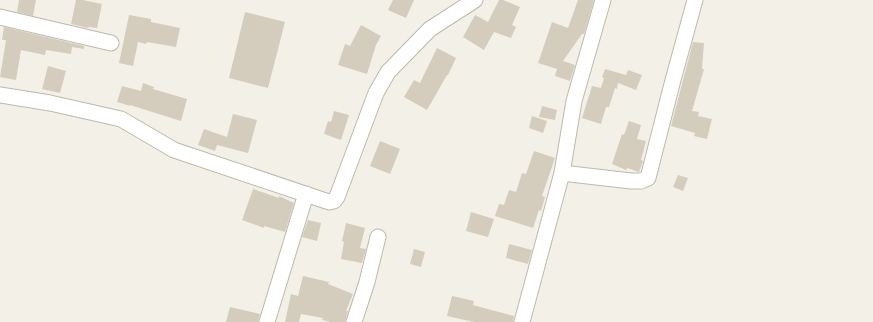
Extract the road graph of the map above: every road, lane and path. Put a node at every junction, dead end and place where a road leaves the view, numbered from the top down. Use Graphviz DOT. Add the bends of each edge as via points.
graph roads {
  1 [pos="475,0"];
  2 [pos="603,0"];
  3 [pos="695,0"];
  4 [pos="0,17"];
  5 [pos="111,43"];
  6 [pos="0,94"];
  7 [pos="562,173"];
  8 [pos="306,194"];
  9 [pos="378,237"];
  10 [pos="267,322"];
  11 [pos="354,322"];
  12 [pos="522,322"];
  1 -- 8 [label="street" via="430,29 388,72 376,93 334,201 329,202"];
  2 -- 7 [label="street" via="574,101"];
  3 -- 7 [label="street" via="648,178 631,181"];
  4 -- 5 [label="street"];
  6 -- 8 [label="street" via="121,120 174,150"];
  7 -- 12 [label="street"];
  8 -- 10 [label="street"];
  9 -- 11 [label="street"];
}
